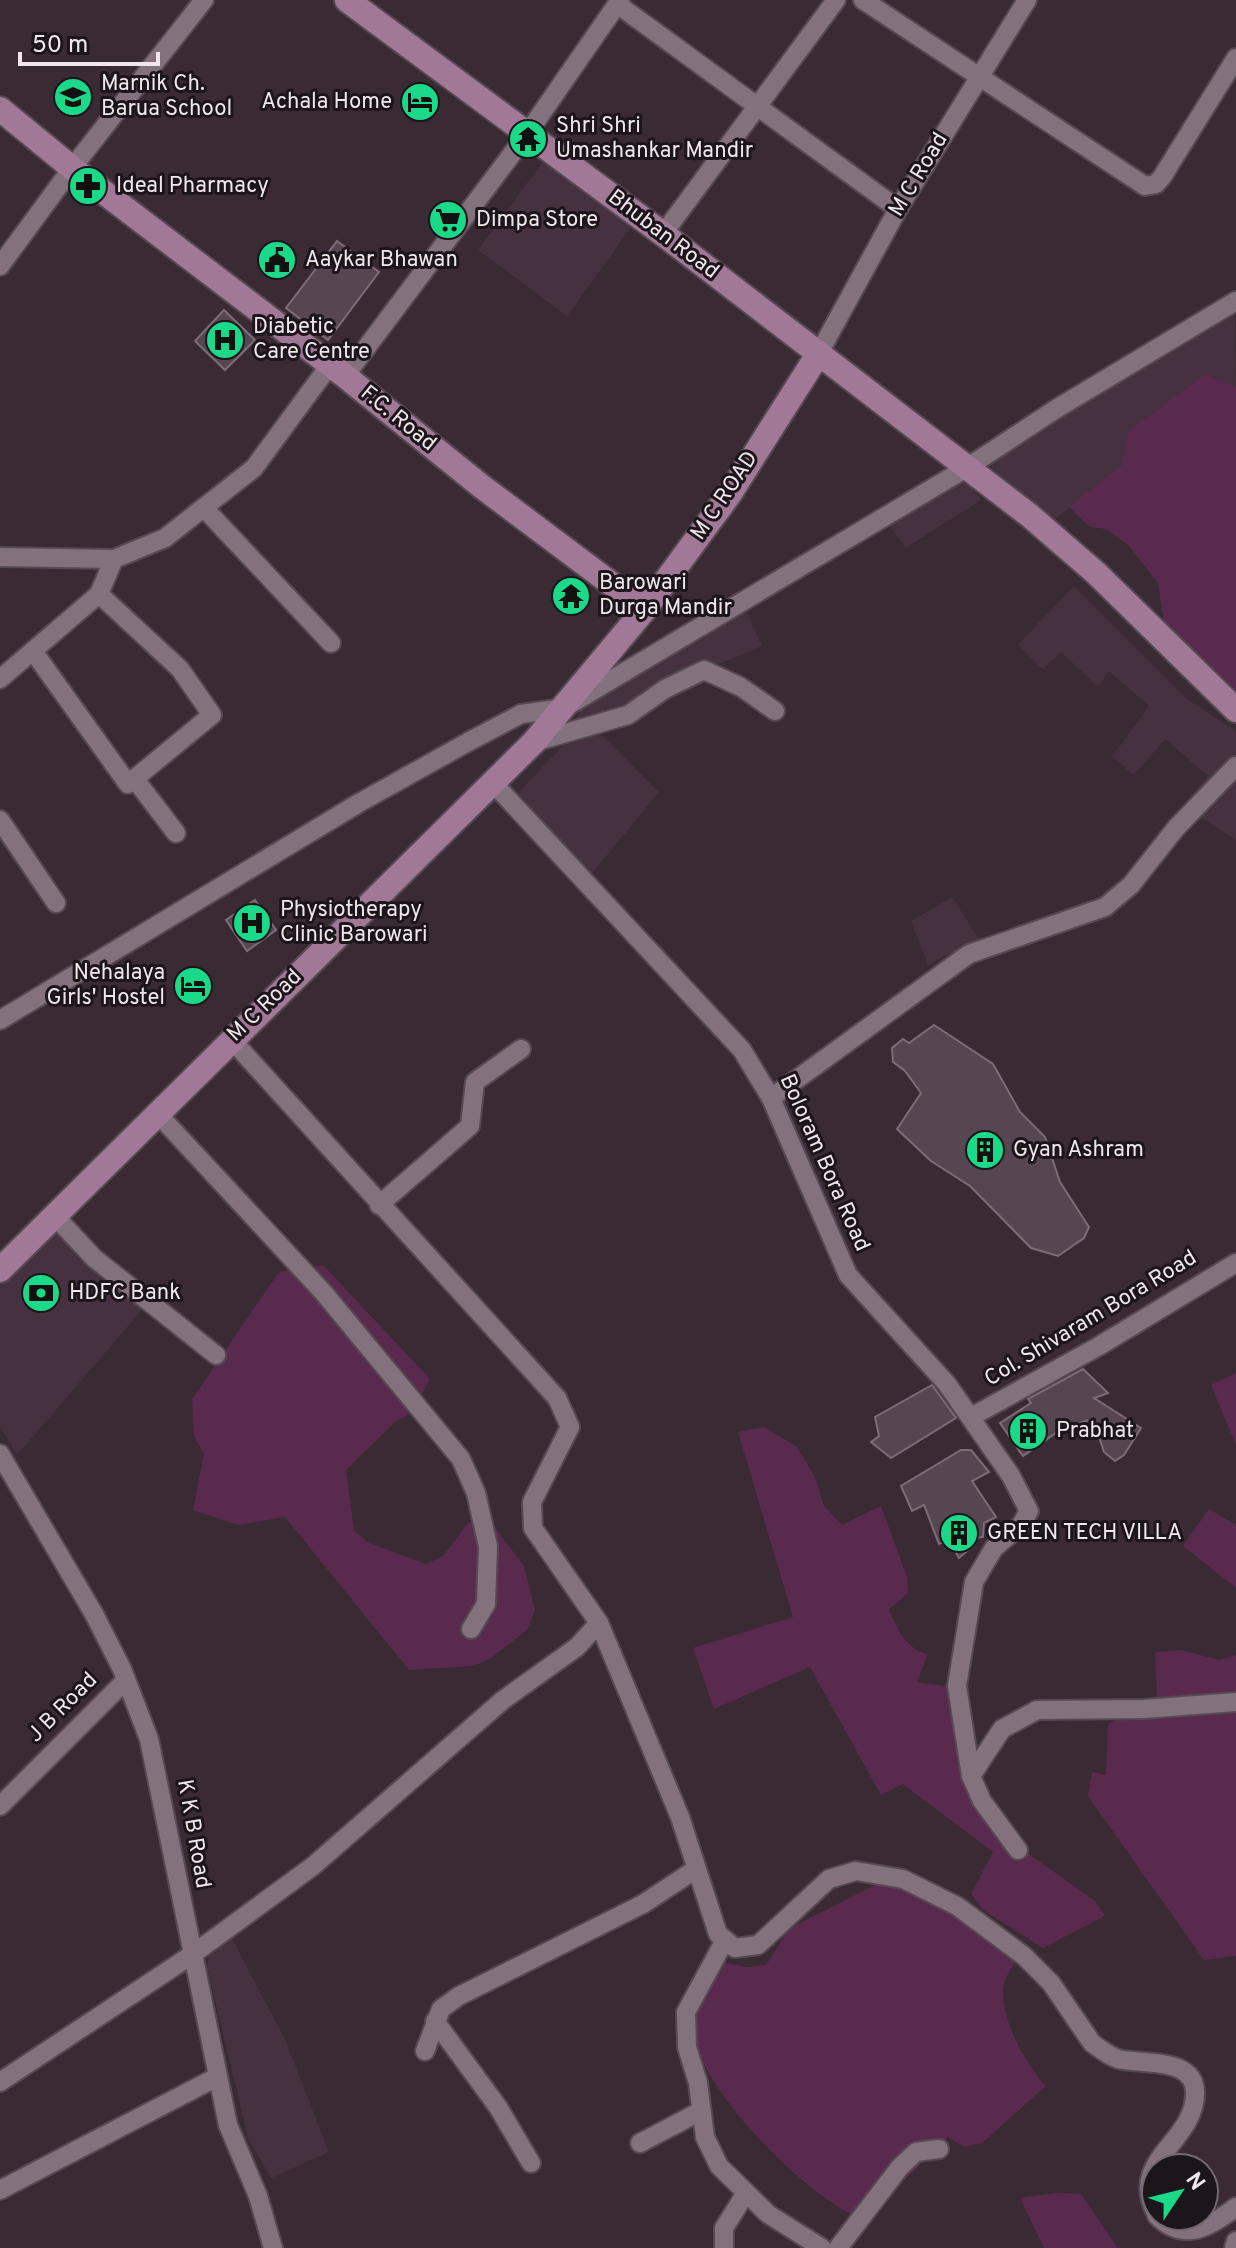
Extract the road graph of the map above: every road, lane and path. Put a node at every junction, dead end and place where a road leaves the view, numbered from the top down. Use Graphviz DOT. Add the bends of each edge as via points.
graph roads {
  1 [pos="204,0"];
  2 [pos="347,0"];
  3 [pos="836,0"];
  4 [pos="863,0"];
  5 [pos="1027,0"];
  6 [pos="619,2"];
  7 [pos="1236,58"];
  8 [pos="978,75"];
  9 [pos="757,104"];
  10 [pos="0,109"];
  11 [pos="527,134"];
  12 [pos="72,168"];
  13 [pos="898,209"];
  14 [pos="663,234"];
  15 [pos="0,266"];
  16 [pos="1232,303"];
  17 [pos="1236,324"];
  18 [pos="819,353"];
  19 [pos="337,371"];
  20 [pos="968,467"];
  21 [pos="205,509"];
  22 [pos="0,557"];
  23 [pos="114,559"];
  24 [pos="99,594"];
  25 [pos="645,609"];
  26 [pos="331,643"];
  27 [pos="33,651"];
  28 [pos="0,679"];
  29 [pos="564,708"];
  30 [pos="1236,710"];
  31 [pos="775,711"];
  32 [pos="534,742"];
  33 [pos="1236,766"];
  34 [pos="134,778"];
  35 [pos="495,785"];
  36 [pos="0,820"];
  37 [pos="176,833"];
  38 [pos="56,903"];
  39 [pos="0,1020"];
  40 [pos="231,1039"];
  41 [pos="521,1049"];
  42 [pos="771,1098"];
  43 [pos="157,1113"];
  44 [pos="379,1205"];
  45 [pos="53,1214"];
  46 [pos="1236,1263"];
  47 [pos="0,1270"];
  48 [pos="216,1355"];
  49 [pos="971,1417"];
  50 [pos="0,1454"];
  51 [pos="599,1623"];
  52 [pos="471,1629"];
  53 [pos="126,1680"];
  54 [pos="1236,1702"];
  55 [pos="971,1776"];
  56 [pos="0,1806"];
  57 [pos="1018,1850"];
  58 [pos="696,1869"];
  59 [pos="725,1940"];
  60 [pos="193,1954"];
  61 [pos="435,2021"];
  62 [pos="425,2051"];
  63 [pos="217,2077"];
  64 [pos="0,2082"];
  65 [pos="701,2111"];
  66 [pos="640,2143"];
  67 [pos="939,2149"];
  68 [pos="1166,2152"];
  69 [pos="531,2163"];
  70 [pos="0,2190"];
  71 [pos="746,2193"];
  72 [pos="1236,2241"];
  73 [pos="273,2248"];
  74 [pos="724,2248"];
  75 [pos="822,2248"];
  76 [pos="838,2248"];
  77 [pos="1234,2248"];
  1 -- 12 [label="street"];
  2 -- 11 [label="street, Bhuban Road"];
  3 -- 9 [label="street"];
  4 -- 8 [label="street"];
  5 -- 8 [label="street, M C Road"];
  6 -- 9 [label="street"];
  6 -- 11 [label="street"];
  7 -- 8 [label="street" via="1162,177 1145,186"];
  8 -- 13 [label="street, M C Road"];
  9 -- 13 [label="street"];
  9 -- 14 [label="street"];
  10 -- 12 [label="street, F.C. Road"];
  11 -- 14 [label="street, Bhuban Road"];
  11 -- 19 [label="street"];
  12 -- 15 [label="street"];
  12 -- 19 [label="street, F.C. Road"];
  13 -- 18 [label="street, M C Road"];
  14 -- 18 [label="street, Bhuban Road"];
  16 -- 17 [label="street"];
  16 -- 20 [label="street"];
  18 -- 20 [label="street, Bhuban Road"];
  18 -- 25 [label="street, M C ROAD" via="729,495"];
  19 -- 21 [label="street" via="254,468"];
  19 -- 25 [label="street, F.C. Road"];
  20 -- 29 [label="street"];
  20 -- 30 [label="street, Bhuban Road" via="1096,573"];
  21 -- 23 [label="street" via="165,538"];
  21 -- 26 [label="street"];
  22 -- 23 [label="street"];
  23 -- 24 [label="street"];
  24 -- 27 [label="street"];
  24 -- 34 [label="street" via="180,669 212,715"];
  25 -- 29 [label="street, M C ROAD"];
  27 -- 28 [label="street"];
  27 -- 34 [label="street" via="128,784"];
  29 -- 32 [label="street, M C Road"];
  29 -- 39 [label="street" via="521,714 468,742"];
  31 -- 32 [label="street" via="704,670 628,715"];
  32 -- 35 [label="street, M C Road"];
  33 -- 42 [label="street" via="1131,885 1105,907 969,954"];
  34 -- 37 [label="street"];
  35 -- 40 [label="street, M C Road"];
  35 -- 42 [label="street, Boloram Bora Road" via="728,1034"];
  36 -- 38 [label="street"];
  40 -- 43 [label="street, M C Road"];
  40 -- 44 [label="street"];
  41 -- 44 [label="street" via="475,1082 470,1126"];
  42 -- 49 [label="street, Boloram Bora Road" via="848,1275"];
  43 -- 45 [label="street, M C Road"];
  43 -- 52 [label="street" via="323,1292 461,1459 476,1493 488,1546 486,1604"];
  44 -- 51 [label="street" via="557,1398 570,1427 532,1502 533,1528"];
  45 -- 47 [label="street, M C Road"];
  45 -- 48 [label="street" via="94,1258"];
  46 -- 49 [label="street, Col. Shivaram Bora Road"];
  49 -- 55 [label="street, Boloram Bora Road" via="1029,1511 994,1548 974,1582 957,1686"];
  50 -- 53 [label="street, K K B Road" via="94,1614"];
  51 -- 58 [label="street" via="680,1817"];
  51 -- 60 [label="street" via="577,1647 503,1700 313,1866"];
  53 -- 56 [label="street, J B Road"];
  53 -- 60 [label="street, K K B Road" via="149,1739"];
  54 -- 55 [label="street" via="1037,1710 1002,1729"];
  55 -- 57 [label="street, Boloram Bora Road" via="982,1801"];
  58 -- 59 [label="street" via="718,1934"];
  58 -- 61 [label="street" via="643,1904 459,1996"];
  59 -- 65 [label="street" via="686,2012 687,2047"];
  59 -- 68 [label="street" via="735,1948 758,1945 829,1879 856,1871 903,1879 957,1906 1040,1970 1103,2051 1117,2059 1182,2070 1195,2092 1185,2125"];
  60 -- 63 [label="street, K K B Road"];
  60 -- 64 [label="street"];
  61 -- 62 [label="street"];
  61 -- 69 [label="street" via="498,2107"];
  63 -- 70 [label="street"];
  63 -- 73 [label="street, K K B Road" via="228,2125"];
  65 -- 66 [label="street"];
  65 -- 71 [label="street" via="705,2137 719,2166"];
  67 -- 76 [label="street" via="916,2152 900,2167"];
  71 -- 74 [label="street" via="724,2228"];
  71 -- 75 [label="street" via="768,2214"];
  72 -- 77 [label="street"];
}
